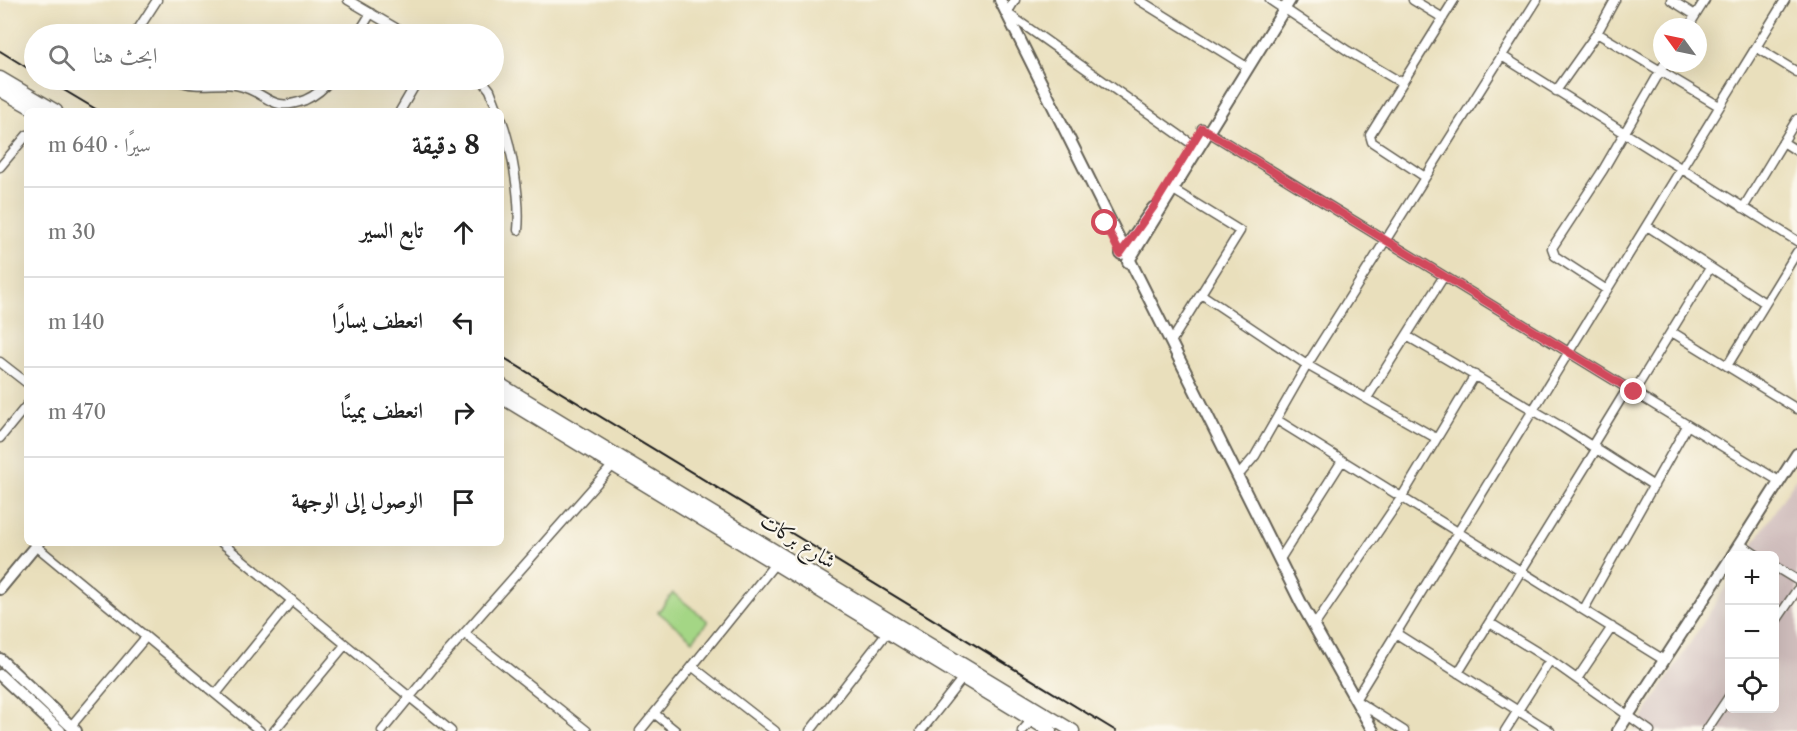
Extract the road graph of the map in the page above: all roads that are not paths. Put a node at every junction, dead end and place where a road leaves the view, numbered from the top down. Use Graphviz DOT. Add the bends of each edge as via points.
graph roads {
  1 [pos="157,0"];
  2 [pos="348,0"];
  3 [pos="993,0"];
  4 [pos="1000,0"];
  5 [pos="1015,0"];
  6 [pos="1139,0"];
  7 [pos="1413,0"];
  8 [pos="1454,0"];
  9 [pos="1537,0"];
  10 [pos="1615,0"];
  11 [pos="1671,0"];
  12 [pos="1705,0"];
  13 [pos="1785,0"];
  14 [pos="1281,3"];
  15 [pos="371,13"];
  16 [pos="1007,13"];
  17 [pos="1695,15"];
  18 [pos="1443,18"];
  19 [pos="1693,18"];
  20 [pos="141,24"];
  21 [pos="364,24"];
  22 [pos="389,24"];
  23 [pos="1597,33"];
  24 [pos="1756,47"];
  25 [pos="1502,56"];
  26 [pos="1653,62"];
  27 [pos="1242,64"];
  28 [pos="1660,72"];
  29 [pos="1670,72"];
  30 [pos="1797,72"];
  31 [pos="0,78"];
  32 [pos="1400,82"];
  33 [pos="0,90"];
  34 [pos="247,90"];
  35 [pos="320,90"];
  36 [pos="412,90"];
  37 [pos="488,90"];
  38 [pos="1556,90"];
  39 [pos="492,97"];
  40 [pos="1719,106"];
  41 [pos="32,108"];
  42 [pos="51,108"];
  43 [pos="402,108"];
  44 [pos="492,108"];
  45 [pos="497,108"];
  46 [pos="1797,119"];
  47 [pos="504,128"];
  48 [pos="1205,130"];
  49 [pos="1623,134"];
  50 [pos="24,138"];
  51 [pos="1783,142"];
  52 [pos="1192,144"];
  53 [pos="1797,151"];
  54 [pos="0,166"];
  55 [pos="1682,171"];
  56 [pos="1425,177"];
  57 [pos="1172,189"];
  58 [pos="1743,208"];
  59 [pos="1647,226"];
  60 [pos="518,230"];
  61 [pos="1386,240"];
  62 [pos="1797,241"];
  63 [pos="1797,252"];
  64 [pos="1125,257"];
  65 [pos="1710,268"];
  66 [pos="1444,276"];
  67 [pos="1607,290"];
  68 [pos="1201,294"];
  69 [pos="1766,303"];
  70 [pos="1672,332"];
  71 [pos="1407,336"];
  72 [pos="1171,342"];
  73 [pos="1570,353"];
  74 [pos="0,362"];
  75 [pos="1307,366"];
  76 [pos="1727,366"];
  77 [pos="1475,375"];
  78 [pos="24,381"];
  79 [pos="504,387"];
  80 [pos="1630,391"];
  81 [pos="1367,398"];
  82 [pos="504,399"];
  83 [pos="24,409"];
  84 [pos="1797,409"];
  85 [pos="1535,411"];
  86 [pos="1277,420"];
  87 [pos="1688,426"];
  88 [pos="0,438"];
  89 [pos="1436,438"];
  90 [pos="1595,447"];
  91 [pos="1797,454"];
  92 [pos="1342,461"];
  93 [pos="613,465"];
  94 [pos="1238,476"];
  95 [pos="1779,481"];
  96 [pos="1654,486"];
  97 [pos="1401,498"];
  98 [pos="1460,534"];
  99 [pos="1740,543"];
  100 [pos="33,546"];
  101 [pos="33,546"];
  102 [pos="37,546"];
  103 [pos="227,546"];
  104 [pos="1735,551"];
  105 [pos="1752,551"];
  106 [pos="1280,559"];
  107 [pos="774,565"];
  108 [pos="1725,567"];
  109 [pos="1779,569"];
  110 [pos="1523,572"];
  111 [pos="0,578"];
  112 [pos="1797,580"];
  113 [pos="0,589"];
  114 [pos="1797,590"];
  115 [pos="292,600"];
  116 [pos="1584,609"];
  117 [pos="1779,617"];
  118 [pos="1490,623"];
  119 [pos="1314,626"];
  120 [pos="1612,627"];
  121 [pos="888,631"];
  122 [pos="465,634"];
  123 [pos="1397,634"];
  124 [pos="146,637"];
  125 [pos="345,645"];
  126 [pos="0,659"];
  127 [pos="1550,660"];
  128 [pos="1664,660"];
  129 [pos="693,667"];
  130 [pos="967,673"];
  131 [pos="1458,673"];
  132 [pos="0,675"];
  133 [pos="1577,679"];
  134 [pos="216,694"];
  135 [pos="409,696"];
  136 [pos="1355,700"];
  137 [pos="1725,702"];
  138 [pos="1517,711"];
  139 [pos="655,714"];
  140 [pos="1628,716"];
  141 [pos="1032,720"];
  142 [pos="73,728"];
  143 [pos="581,729"];
  144 [pos="1369,730"];
  145 [pos="60,731"];
  146 [pos="260,731"];
  147 [pos="274,731"];
  148 [pos="382,731"];
  149 [pos="451,731"];
  150 [pos="640,731"];
  151 [pos="676,731"];
  152 [pos="775,731"];
  153 [pos="810,731"];
  154 [pos="921,731"];
  155 [pos="1022,731"];
  156 [pos="1050,731"];
  157 [pos="1073,731"];
  158 [pos="1404,731"];
  159 [pos="1505,731"];
  160 [pos="1550,731"];
  161 [pos="1618,731"];
  162 [pos="1650,731"];
  163 [pos="1706,731"];
  1 -- 20 [label="street"];
  2 -- 15 [label="street"];
  3 -- 64 [label="street"];
  4 -- 16 [label="street"];
  5 -- 16 [label="street"];
  6 -- 27 [label="street"];
  7 -- 18 [label="street"];
  8 -- 18 [label="street"];
  9 -- 25 [label="street"];
  10 -- 23 [label="street"];
  11 -- 17 [label="street"];
  12 -- 17 [label="street"];
  13 -- 24 [label="street"];
  14 -- 27 [label="street"];
  14 -- 32 [label="street"];
  14 -- 48 [label="street"];
  15 -- 21 [label="street"];
  15 -- 22 [label="street"];
  16 -- 52 [label="street"];
  16 -- 64 [label="street"];
  17 -- 19 [label="street"];
  18 -- 32 [label="street"];
  23 -- 26 [label="street"];
  23 -- 38 [label="street"];
  24 -- 30 [label="street"];
  24 -- 40 [label="street"];
  25 -- 38 [label="street"];
  25 -- 56 [label="street"];
  27 -- 48 [label="street"];
  28 -- 49 [label="street"];
  29 -- 40 [label="street"];
  31 -- 42 [label="main road"];
  32 -- 56 [label="street" via="1370,139"];
  33 -- 41 [label="main road"];
  34 -- 35 [label="street" via="289,106"];
  36 -- 43 [label="street"];
  37 -- 39 [label="street"];
  38 -- 49 [label="street"];
  39 -- 44 [label="street"];
  39 -- 45 [label="street"];
  40 -- 55 [label="street"];
  46 -- 51 [label="street"];
  47 -- 60 [label="street" via="519,203"];
  48 -- 52 [label="street"];
  48 -- 57 [label="street"];
  48 -- 61 [label="street"];
  49 -- 55 [label="street"];
  49 -- 67 [label="street" via="1551,253"];
  50 -- 54 [label="street"];
  51 -- 53 [label="street"];
  51 -- 58 [label="street"];
  52 -- 64 [label="street"];
  55 -- 58 [label="street"];
  55 -- 59 [label="street"];
  56 -- 61 [label="street"];
  57 -- 64 [label="street"];
  57 -- 68 [label="street" via="1240,231"];
  58 -- 62 [label="street"];
  59 -- 65 [label="street"];
  59 -- 67 [label="street"];
  61 -- 66 [label="street"];
  61 -- 75 [label="street"];
  63 -- 69 [label="street"];
  64 -- 72 [label="street"];
  64 -- 144 [label="street" via="1310,631"];
  65 -- 69 [label="street"];
  65 -- 70 [label="street"];
  66 -- 71 [label="street"];
  66 -- 73 [label="street"];
  67 -- 73 [label="street"];
  68 -- 72 [label="street"];
  68 -- 75 [label="street"];
  69 -- 76 [label="street"];
  70 -- 76 [label="street"];
  70 -- 80 [label="street"];
  71 -- 77 [label="street"];
  71 -- 81 [label="street"];
  72 -- 94 [label="street"];
  73 -- 80 [label="street"];
  73 -- 85 [label="street"];
  74 -- 78 [label="street"];
  75 -- 81 [label="street"];
  75 -- 86 [label="street"];
  76 -- 84 [label="street"];
  77 -- 85 [label="street"];
  77 -- 89 [label="street"];
  79 -- 130 [label="main road, شارع بركات"];
  80 -- 87 [label="street"];
  80 -- 90 [label="street"];
  81 -- 89 [label="street"];
  82 -- 93 [label="main road, شارع بركات"];
  83 -- 88 [label="street"];
  85 -- 90 [label="street"];
  85 -- 98 [label="street"];
  86 -- 92 [label="street"];
  86 -- 94 [label="street" via="1248,467"];
  87 -- 95 [label="street"];
  87 -- 96 [label="street"];
  89 -- 97 [label="street"];
  90 -- 96 [label="street"];
  90 -- 110 [label="street"];
  91 -- 95 [label="street"];
  92 -- 97 [label="street"];
  92 -- 106 [label="street"];
  93 -- 107 [label="main road, شارع بركات"];
  93 -- 122 [label="street"];
  94 -- 106 [label="street"];
  95 -- 99 [label="street"];
  96 -- 116 [label="street"];
  97 -- 98 [label="street"];
  97 -- 119 [label="street"];
  98 -- 110 [label="street"];
  98 -- 123 [label="street"];
  99 -- 104 [label="street"];
  99 -- 105 [label="street"];
  100 -- 111 [label="street"];
  101 -- 113 [label="street"];
  102 -- 124 [label="street"];
  103 -- 115 [label="street"];
  106 -- 119 [label="street"];
  107 -- 121 [label="main road, شارع بركات"];
  107 -- 129 [label="street"];
  108 -- 128 [label="street"];
  109 -- 112 [label="street"];
  110 -- 116 [label="street"];
  110 -- 118 [label="street"];
  114 -- 117 [label="street"];
  115 -- 125 [label="street"];
  115 -- 134 [label="street"];
  116 -- 120 [label="street"];
  118 -- 127 [label="street"];
  118 -- 131 [label="street"];
  119 -- 136 [label="street"];
  120 -- 128 [label="street"];
  120 -- 133 [label="street"];
  121 -- 130 [label="main road, شارع بركات"];
  121 -- 153 [label="street"];
  122 -- 135 [label="street"];
  122 -- 143 [label="street"];
  123 -- 131 [label="street"];
  123 -- 136 [label="street"];
  124 -- 134 [label="street"];
  124 -- 142 [label="street"];
  125 -- 135 [label="street"];
  125 -- 147 [label="street"];
  126 -- 142 [label="street"];
  127 -- 133 [label="street"];
  127 -- 138 [label="street"];
  128 -- 140 [label="street"];
  129 -- 139 [label="street"];
  129 -- 152 [label="street"];
  130 -- 141 [label="main road, شارع بركات"];
  130 -- 154 [label="street"];
  130 -- 157 [label="main road, شارع بركات"];
  131 -- 138 [label="street"];
  132 -- 145 [label="street"];
  133 -- 140 [label="street"];
  134 -- 146 [label="street"];
  135 -- 148 [label="street"];
  135 -- 149 [label="street"];
  136 -- 144 [label="street"];
  136 -- 158 [label="street"];
  137 -- 163 [label="street"];
  138 -- 159 [label="street"];
  138 -- 160 [label="street"];
  139 -- 150 [label="street"];
  139 -- 151 [label="street"];
  140 -- 161 [label="street"];
  140 -- 162 [label="street"];
  141 -- 155 [label="street"];
  141 -- 156 [label="main road, شارع بركات"];
}
